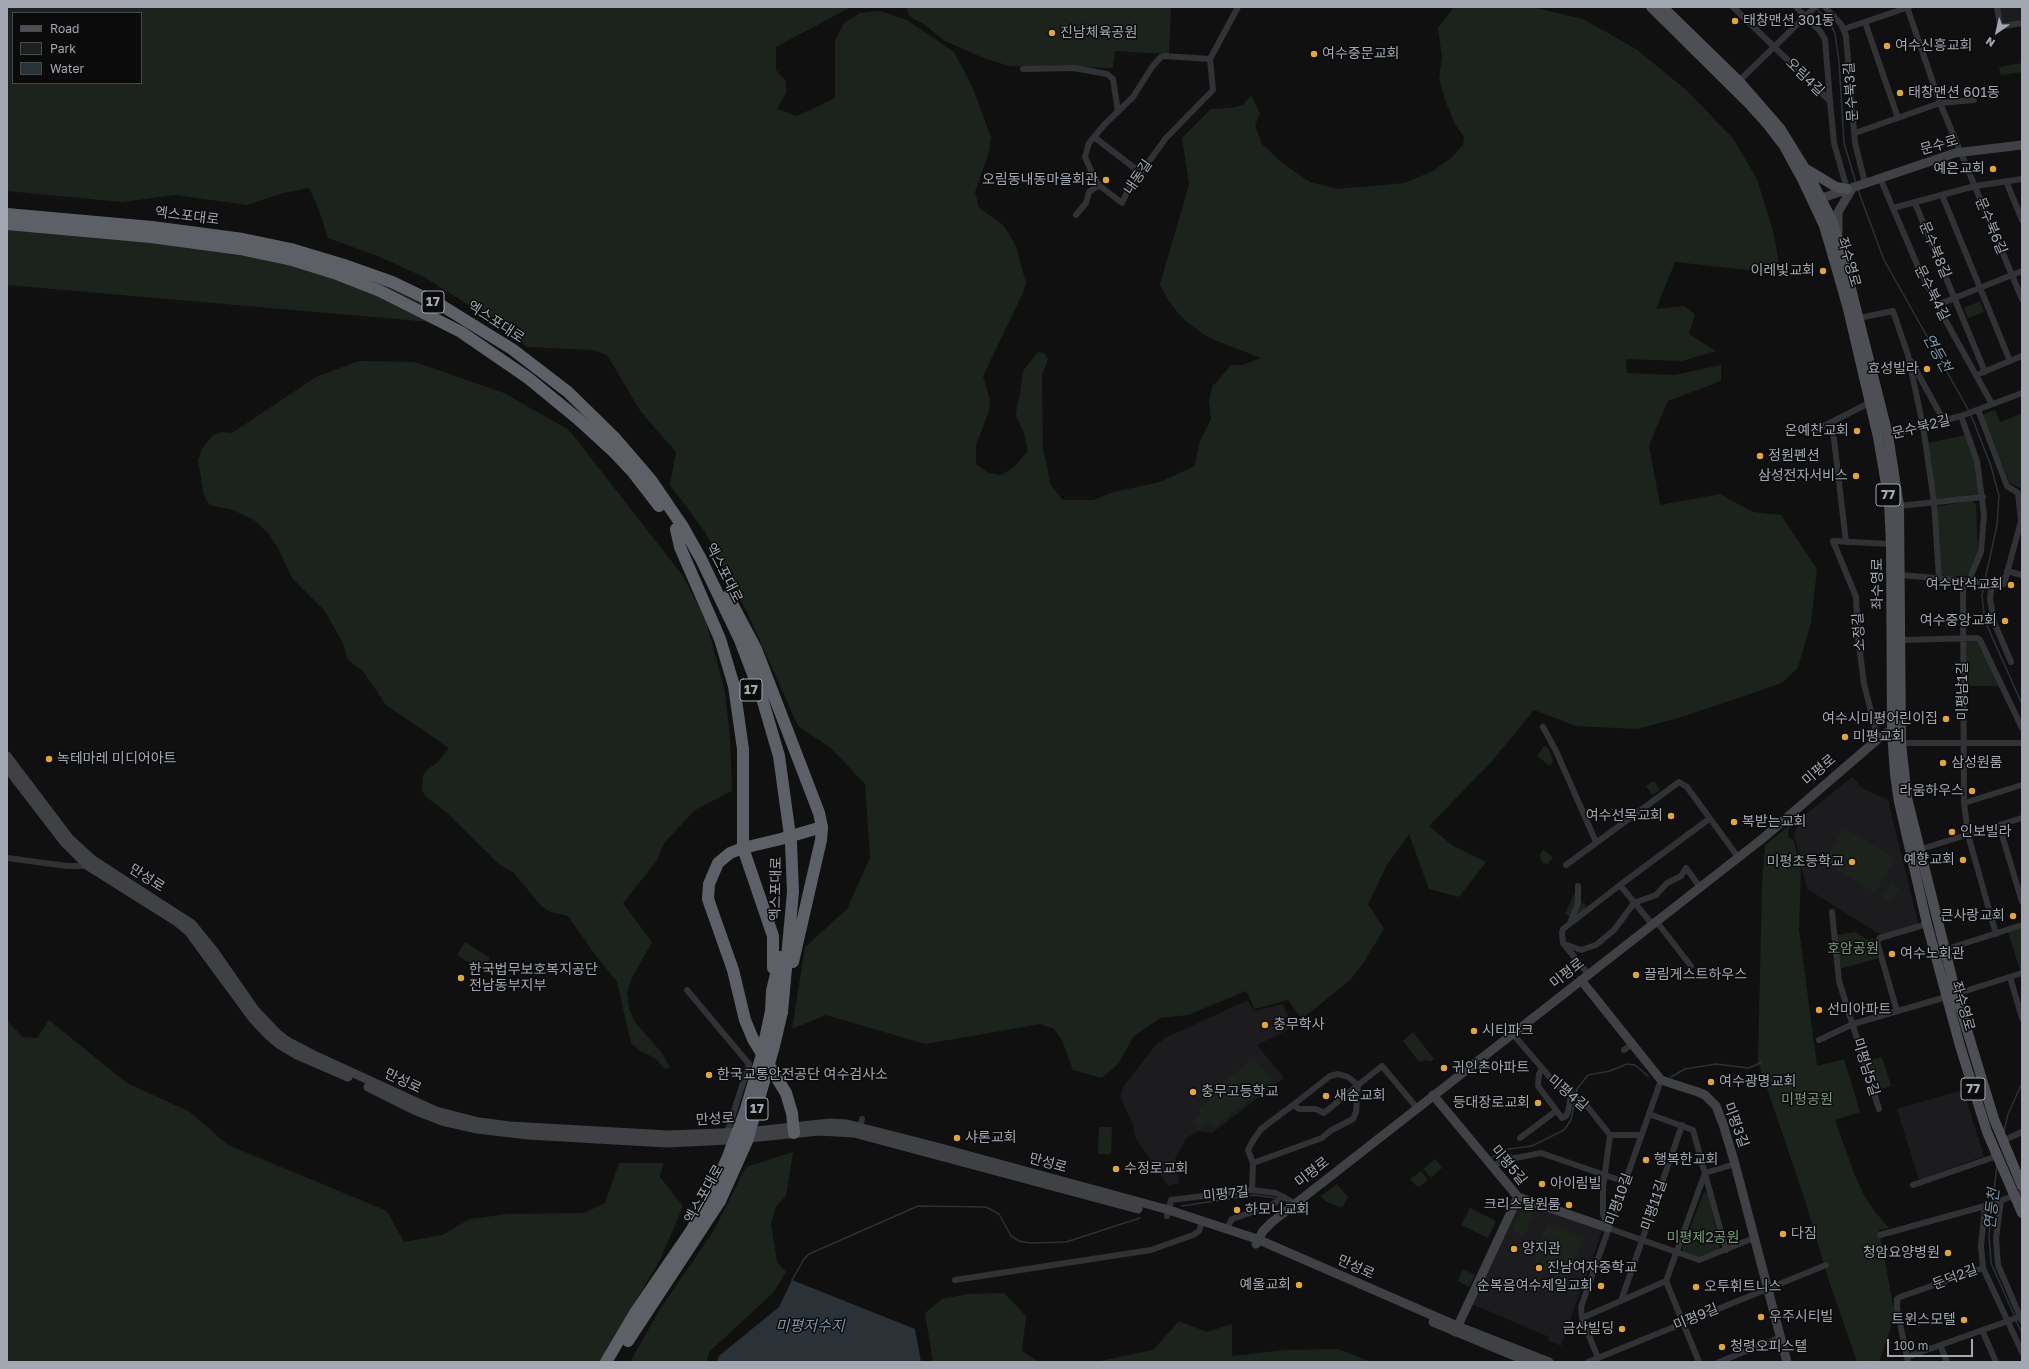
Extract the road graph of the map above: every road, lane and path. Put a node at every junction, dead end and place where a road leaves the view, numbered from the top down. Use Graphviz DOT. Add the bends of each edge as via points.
graph roads {
  1 [pos="1238,7"];
  2 [pos="1651,7"];
  3 [pos="1663,7"];
  4 [pos="1733,7"];
  5 [pos="1796,7"];
  6 [pos="1815,7"];
  7 [pos="1825,7"];
  8 [pos="1907,7"];
  9 [pos="1997,7"];
  10 [pos="1805,16"];
  11 [pos="1865,22"];
  12 [pos="2022,23"];
  13 [pos="1844,29"];
  14 [pos="1774,47"];
  15 [pos="1210,59"];
  16 [pos="1023,69"];
  17 [pos="1739,81"];
  18 [pos="1974,100"];
  19 [pos="1830,101"];
  20 [pos="1940,103"];
  21 [pos="1118,112"];
  22 [pos="1898,118"];
  23 [pos="1855,133"];
  24 [pos="1094,137"];
  25 [pos="2022,145"];
  26 [pos="1961,152"];
  27 [pos="1141,173"];
  28 [pos="1806,174"];
  29 [pos="1880,178"];
  30 [pos="2022,179"];
  31 [pos="2006,181"];
  32 [pos="1865,183"];
  33 [pos="1099,185"];
  34 [pos="1975,186"];
  35 [pos="1850,188"];
  36 [pos="1942,195"];
  37 [pos="1817,200"];
  38 [pos="1915,203"];
  39 [pos="1893,208"];
  40 [pos="7,214"];
  41 [pos="1076,215"];
  42 [pos="2022,220"];
  43 [pos="7,224"];
  44 [pos="1839,241"];
  45 [pos="241,244"];
  46 [pos="2022,271"];
  47 [pos="2012,275"];
  48 [pos="1981,288"];
  49 [pos="1955,298"];
  50 [pos="2022,299"];
  51 [pos="1937,305"];
  52 [pos="1859,318"];
  53 [pos="1908,355"];
  54 [pos="2022,356"];
  55 [pos="2010,361"];
  56 [pos="1985,372"];
  57 [pos="1976,375"];
  58 [pos="2022,393"];
  59 [pos="1869,403"];
  60 [pos="1992,404"];
  61 [pos="1978,410"];
  62 [pos="1962,416"];
  63 [pos="1944,421"];
  64 [pos="1832,422"];
  65 [pos="1923,426"];
  66 [pos="1814,431"];
  67 [pos="1888,435"];
  68 [pos="1878,437"];
  69 [pos="1889,469"];
  70 [pos="2020,492"];
  71 [pos="1983,497"];
  72 [pos="1934,502"];
  73 [pos="1900,506"];
  74 [pos="2022,521"];
  75 [pos="680,528"];
  76 [pos="1846,542"];
  77 [pos="1892,544"];
  78 [pos="2007,571"];
  79 [pos="1901,575"];
  80 [pos="2022,575"];
  81 [pos="1939,578"];
  82 [pos="1966,580"];
  83 [pos="1991,582"];
  84 [pos="1963,638"];
  85 [pos="1901,640"];
  86 [pos="2011,662"];
  87 [pos="1543,727"];
  88 [pos="2022,728"];
  89 [pos="1896,731"];
  90 [pos="1878,739"];
  91 [pos="2022,742"];
  92 [pos="1901,743"];
  93 [pos="1963,743"];
  94 [pos="7,756"];
  95 [pos="7,768"];
  96 [pos="1899,773"];
  97 [pos="2022,785"];
  98 [pos="1964,803"];
  99 [pos="2022,818"];
  100 [pos="1709,819"];
  101 [pos="1999,825"];
  102 [pos="822,827"];
  103 [pos="1968,835"];
  104 [pos="1596,842"];
  105 [pos="743,848"];
  106 [pos="1921,849"];
  107 [pos="1738,857"];
  108 [pos="7,858"];
  109 [pos="1566,865"];
  110 [pos="88,866"];
  111 [pos="1620,885"];
  112 [pos="1578,886"];
  113 [pos="1700,887"];
  114 [pos="1572,891"];
  115 [pos="1579,896"];
  116 [pos="2022,902"];
  117 [pos="1634,903"];
  118 [pos="1832,912"];
  119 [pos="1654,923"];
  120 [pos="1927,924"];
  121 [pos="1569,925"];
  122 [pos="2022,926"];
  123 [pos="1996,934"];
  124 [pos="1564,944"];
  125 [pos="1944,950"];
  126 [pos="1690,966"];
  127 [pos="2022,973"];
  128 [pos="1584,977"];
  129 [pos="2010,977"];
  130 [pos="688,990"];
  131 [pos="778,992"];
  132 [pos="1951,995"];
  133 [pos="1897,1011"];
  134 [pos="2022,1018"];
  135 [pos="1853,1024"];
  136 [pos="1512,1034"];
  137 [pos="1819,1040"];
  138 [pos="1971,1042"];
  139 [pos="1960,1046"];
  140 [pos="1542,1069"];
  141 [pos="1661,1080"];
  142 [pos="1358,1085"];
  143 [pos="1986,1093"];
  144 [pos="1433,1095"];
  145 [pos="1976,1096"];
  146 [pos="1574,1097"];
  147 [pos="1293,1105"];
  148 [pos="1417,1108"];
  149 [pos="1879,1109"];
  150 [pos="1556,1111"];
  151 [pos="434,1114"];
  152 [pos="1649,1114"];
  153 [pos="1682,1125"];
  154 [pos="793,1129"];
  155 [pos="2022,1132"];
  156 [pos="727,1133"];
  157 [pos="1610,1135"];
  158 [pos="1642,1135"];
  159 [pos="1520,1138"];
  160 [pos="2002,1141"];
  161 [pos="2009,1156"];
  162 [pos="1998,1158"];
  163 [pos="1253,1163"];
  164 [pos="1735,1164"];
  165 [pos="1492,1166"];
  166 [pos="1705,1173"];
  167 [pos="1603,1174"];
  168 [pos="2020,1181"];
  169 [pos="1625,1182"];
  170 [pos="1913,1185"];
  171 [pos="1252,1190"];
  172 [pos="2018,1194"];
  173 [pos="1284,1197"];
  174 [pos="1518,1197"];
  175 [pos="715,1198"];
  176 [pos="2001,1200"];
  177 [pos="1294,1203"];
  178 [pos="1985,1206"];
  179 [pos="1168,1213"];
  180 [pos="2022,1213"];
  181 [pos="1201,1225"];
  182 [pos="1608,1228"];
  183 [pos="1226,1230"];
  184 [pos="1880,1235"];
  185 [pos="1754,1238"];
  186 [pos="1642,1240"];
  187 [pos="1257,1241"];
  188 [pos="1726,1250"];
  189 [pos="1677,1252"];
  190 [pos="1826,1264"];
  191 [pos="1983,1268"];
  192 [pos="956,1280"];
  193 [pos="1666,1281"];
  194 [pos="1767,1288"];
  195 [pos="1621,1301"];
  196 [pos="1582,1318"];
  197 [pos="2021,1318"];
  198 [pos="2007,1321"];
  199 [pos="1683,1322"];
  200 [pos="1456,1329"];
  201 [pos="1982,1330"];
  202 [pos="1781,1337"];
  203 [pos="1940,1345"];
  204 [pos="2022,1352"];
  205 [pos="1598,1358"];
  206 [pos="1908,1359"];
  207 [pos="606,1362"];
  208 [pos="615,1362"];
  209 [pos="1529,1362"];
  210 [pos="1549,1362"];
  211 [pos="1588,1362"];
  212 [pos="1699,1362"];
  213 [pos="1719,1362"];
  214 [pos="1787,1362"];
  215 [pos="1947,1362"];
  216 [pos="1996,1362"];
  1 -- 15 [label="street"];
  2 -- 28 [label="main road, 좌수영로 / 77" via="1748,103"];
  3 -- 17 [label="main road, 좌수영로 / 77"];
  4 -- 14 [label="street, 오림4길"];
  5 -- 10 [label="street"];
  6 -- 10 [label="street"];
  7 -- 13 [label="street"];
  8 -- 11 [label="street"];
  8 -- 20 [label="street, 문수북6길"];
  9 -- 12 [label="street" via="2000,25"];
  10 -- 14 [label="street"];
  10 -- 19 [label="street" via="1820,31 1825,42"];
  11 -- 13 [label="street"];
  11 -- 22 [label="street"];
  13 -- 23 [label="street, 문수북3길"];
  14 -- 17 [label="street"];
  14 -- 19 [label="street, 오림4길"];
  15 -- 21 [label="street, 내동길" via="1161,57 1133,98"];
  15 -- 27 [label="street, 내동길" via="1214,87 1212,92 1166,138"];
  16 -- 21 [label="street" via="1074,68 1107,74 1113,79"];
  17 -- 28 [label="main road, 좌수영로 / 77" via="1780,128"];
  18 -- 20 [label="street"];
  19 -- 35 [label="street, 오림4길" via="1834,143"];
  20 -- 22 [label="street"];
  20 -- 26 [label="street, 문수북6길"];
  21 -- 24 [label="street, 내동길"];
  22 -- 23 [label="street"];
  23 -- 32 [label="street, 문수북3길"];
  24 -- 27 [label="street"];
  24 -- 33 [label="street, 내동길" via="1087,147 1086,158"];
  25 -- 26 [label="street, 문수로"];
  26 -- 29 [label="street, 문수로"];
  26 -- 34 [label="street, 문수북6길"];
  27 -- 33 [label="street, 내동길" via="1122,202"];
  28 -- 35 [label="main road" via="1832,185"];
  28 -- 37 [label="main road, 좌수영로 / 77"];
  29 -- 32 [label="street, 문수로"];
  29 -- 39 [label="street, 문수북4길"];
  30 -- 31 [label="street, 문수북8길"];
  31 -- 34 [label="street, 문수북8길"];
  31 -- 42 [label="street"];
  32 -- 35 [label="street, 문수로"];
  33 -- 41 [label="street" via="1089,192 1086,203"];
  34 -- 36 [label="street, 문수북8길"];
  34 -- 47 [label="street, 문수북6길"];
  35 -- 37 [label="street"];
  35 -- 44 [label="street" via="1838,212"];
  36 -- 38 [label="street, 문수북8길"];
  36 -- 48 [label="street, 문수북8길"];
  37 -- 44 [label="main road, 좌수영로 / 77"];
  37 -- 59 [label="main road, 좌수영로 / 77" via="1840,278"];
  38 -- 39 [label="street, 문수북8길"];
  38 -- 49 [label="street, 문수북8길"];
  39 -- 51 [label="street, 문수북4길"];
  40 -- 45 [label="highway, 엑스포대로 / 17" via="152,226"];
  43 -- 45 [label="highway, 엑스포대로 / 17"];
  44 -- 52 [label="main road, 좌수영로 / 77"];
  45 -- 75 [label="highway, 엑스포대로 / 17" via="334,273 380,291 425,312 497,355 578,419 632,471"];
  45 -- 75 [label="highway, 엑스포대로 / 17" via="291,249 392,282 444,307 512,349 596,418 651,480"];
  46 -- 47 [label="street"];
  47 -- 48 [label="street"];
  47 -- 50 [label="street, 문수북6길"];
  48 -- 49 [label="street"];
  48 -- 55 [label="street, 문수북8길"];
  49 -- 51 [label="street"];
  49 -- 56 [label="street, 문수북8길"];
  51 -- 57 [label="street, 문수북4길"];
  52 -- 53 [label="street" via="1893,311"];
  52 -- 67 [label="main road, 좌수영로 / 77"];
  53 -- 63 [label="street"];
  53 -- 65 [label="street"];
  54 -- 55 [label="street"];
  55 -- 56 [label="street"];
  56 -- 57 [label="street"];
  57 -- 60 [label="street, 문수북4길"];
  58 -- 60 [label="street"];
  59 -- 64 [label="street"];
  59 -- 68 [label="main road, 좌수영로 / 77"];
  60 -- 61 [label="street"];
  61 -- 62 [label="street, 문수북2길"];
  61 -- 70 [label="street" via="2007,486"];
  62 -- 63 [label="street, 문수북2길"];
  62 -- 71 [label="street" via="1974,451"];
  63 -- 65 [label="street, 문수북2길"];
  64 -- 66 [label="street"];
  64 -- 76 [label="street"];
  65 -- 67 [label="street, 문수북2길"];
  65 -- 72 [label="street"];
  67 -- 68 [label="street, 문수북2길"];
  67 -- 69 [label="main road, 좌수영로 / 77"];
  68 -- 69 [label="main road, 좌수영로 / 77"];
  69 -- 73 [label="main road, 좌수영로 / 77"];
  69 -- 77 [label="main road, 좌수영로 / 77"];
  70 -- 74 [label="street"];
  71 -- 72 [label="street"];
  71 -- 82 [label="street" via="1984,533 1981,552"];
  72 -- 73 [label="street"];
  72 -- 81 [label="street"];
  73 -- 79 [label="main road, 좌수영로 / 77"];
  74 -- 78 [label="street"];
  75 -- 102 [label="highway" via="706,554 756,649 819,813"];
  75 -- 105 [label="highway" via="680,547 720,639 734,686 743,749"];
  75 -- 131 [label="highway, 엑스포대로 / 17" via="701,559 740,640 762,698 779,756 791,843 793,892"];
  76 -- 77 [label="street"];
  76 -- 90 [label="street, 소정길" via="1833,541 1856,600 1864,684"];
  77 -- 89 [label="main road, 좌수영로 / 77"];
  78 -- 80 [label="street"];
  78 -- 83 [label="street" via="2004,584"];
  79 -- 81 [label="street"];
  79 -- 85 [label="main road, 좌수영로 / 77"];
  81 -- 82 [label="street"];
  82 -- 83 [label="street"];
  82 -- 84 [label="street"];
  83 -- 86 [label="street" via="1990,599 1994,622"];
  84 -- 85 [label="street, 미평남1길"];
  84 -- 88 [label="street, 미평남1길" via="1977,638 1982,641"];
  84 -- 93 [label="street, 미평남1길"];
  85 -- 89 [label="main road, 좌수영로 / 77"];
  87 -- 104 [label="street" via="1556,750"];
  89 -- 90 [label="street, 미평로"];
  89 -- 92 [label="main road, 좌수영로 / 77"];
  89 -- 96 [label="main road, 좌수영로 / 77"];
  90 -- 107 [label="street, 미평로"];
  91 -- 93 [label="street"];
  92 -- 93 [label="street"];
  92 -- 96 [label="main road, 좌수영로 / 77"];
  93 -- 98 [label="street, 미평남1길"];
  94 -- 151 [label="street, 만성로" via="69,838 106,870 192,924 255,1010 278,1034 296,1046"];
  95 -- 110 [label="street, 만성로" via="64,842"];
  96 -- 106 [label="main road, 좌수영로 / 77"];
  96 -- 120 [label="main road, 좌수영로 / 77"];
  97 -- 98 [label="street"];
  98 -- 103 [label="street, 미평남1길"];
  99 -- 101 [label="street"];
  100 -- 104 [label="street" via="1687,786 1677,782"];
  100 -- 107 [label="street"];
  100 -- 111 [label="street"];
  101 -- 103 [label="street"];
  101 -- 116 [label="street"];
  102 -- 105 [label="highway, bridge"];
  102 -- 131 [label="highway" via="822,840"];
  103 -- 106 [label="street"];
  103 -- 123 [label="street, 미평남1길"];
  104 -- 109 [label="street"];
  105 -- 131 [label="highway" via="773,936"];
  105 -- 154 [label="highway" via="730,853 718,863 709,884 708,899 733,970 745,1020 753,1039 786,1093 791,1108"];
  106 -- 125 [label="main road, 좌수영로 / 77"];
  107 -- 113 [label="street, 미평로"];
  108 -- 110 [label="street" via="67,866"];
  110 -- 151 [label="street, 만성로" via="189,932 253,1019 280,1045"];
  111 -- 117 [label="street"];
  111 -- 121 [label="street"];
  112 -- 115 [label="street"];
  113 -- 117 [label="street" via="1686,868 1682,875 1668,882 1655,896"];
  113 -- 119 [label="street, 미평로"];
  114 -- 115 [label="street"];
  115 -- 121 [label="street"];
  117 -- 119 [label="street"];
  117 -- 124 [label="street" via="1614,930 1596,945 1581,950"];
  118 -- 135 [label="street, 미평남5길" via="1839,981"];
  119 -- 126 [label="street"];
  119 -- 128 [label="street, 미평로"];
  120 -- 132 [label="main road, 좌수영로 / 77"];
  120 -- 133 [label="street" via="1880,938 1876,945"];
  121 -- 124 [label="street" via="1562,933"];
  122 -- 123 [label="street"];
  123 -- 125 [label="street"];
  124 -- 128 [label="street"];
  125 -- 132 [label="main road, 좌수영로 / 77"];
  127 -- 129 [label="street"];
  128 -- 136 [label="street, 미평로"];
  128 -- 141 [label="street" via="1628,1047"];
  129 -- 132 [label="street"];
  129 -- 134 [label="street"];
  130 -- 156 [label="street" via="749,1064"];
  131 -- 175 [label="highway, 엑스포대로 / 17, bridge" via="774,1046 747,1141"];
  132 -- 133 [label="street, 미평남5길"];
  132 -- 138 [label="main road, 좌수영로 / 77"];
  132 -- 139 [label="main road, 좌수영로 / 77"];
  133 -- 135 [label="street, 미평남5길"];
  135 -- 137 [label="street"];
  135 -- 149 [label="street, 미평남5길"];
  136 -- 140 [label="street, 미평4길"];
  136 -- 144 [label="street, 미평로"];
  138 -- 139 [label="main road"];
  138 -- 143 [label="main road, 좌수영로 / 77"];
  139 -- 145 [label="main road, 좌수영로 / 77"];
  140 -- 146 [label="street, 미평4길" via="1558,1086"];
  140 -- 150 [label="street" via="1538,1086"];
  141 -- 152 [label="street, 미평10길"];
  141 -- 164 [label="street, 미평3길" via="1698,1092 1712,1101 1719,1113"];
  142 -- 147 [label="street" via="1324,1113 1299,1109"];
  142 -- 147 [label="street" via="1348,1077 1334,1074"];
  142 -- 148 [label="street" via="1382,1066"];
  142 -- 163 [label="street" via="1355,1117 1349,1122 1322,1138"];
  143 -- 145 [label="main road"];
  143 -- 160 [label="main road, 좌수영로 / 77"];
  144 -- 148 [label="street, 미평로"];
  144 -- 165 [label="street, 미평5길"];
  145 -- 162 [label="main road, 좌수영로 / 77"];
  146 -- 150 [label="street" via="1566,1116 1562,1118"];
  146 -- 157 [label="street, 미평4길" via="1587,1106"];
  147 -- 163 [label="street" via="1255,1136 1248,1150"];
  148 -- 177 [label="street, 미평로"];
  150 -- 159 [label="street"];
  151 -- 154 [label="street, 만성로" via="492,1132 667,1143 729,1140"];
  151 -- 156 [label="street, 만성로" via="510,1126 668,1136"];
  152 -- 153 [label="street"];
  152 -- 158 [label="street, 미평10길"];
  153 -- 166 [label="street" via="1694,1131"];
  153 -- 186 [label="street, 미평11길"];
  154 -- 156 [label="street, 만성로"];
  154 -- 179 [label="street, 만성로" via="854,1133"];
  154 -- 179 [label="street, 만성로" via="830,1123 861,1123"];
  155 -- 160 [label="street"];
  157 -- 158 [label="street"];
  157 -- 167 [label="street"];
  158 -- 169 [label="street, 미평10길"];
  160 -- 161 [label="main road, 좌수영로 / 77"];
  161 -- 162 [label="main road"];
  161 -- 168 [label="main road, 좌수영로 / 77"];
  162 -- 170 [label="street"];
  162 -- 172 [label="main road, 좌수영로 / 77"];
  163 -- 171 [label="street"];
  164 -- 166 [label="street"];
  164 -- 185 [label="street, 미평3길"];
  165 -- 167 [label="street" via="1505,1160 1541,1153"];
  165 -- 174 [label="street, 미평5길"];
  166 -- 188 [label="street"];
  166 -- 189 [label="street"];
  167 -- 169 [label="street"];
  167 -- 182 [label="street" via="1603,1208"];
  169 -- 182 [label="street, 미평10길"];
  171 -- 173 [label="street, 미평7길" via="1276,1193"];
  171 -- 179 [label="street, 미평7길" via="1171,1200"];
  172 -- 176 [label="street"];
  172 -- 180 [label="main road, 좌수영로 / 77"];
  173 -- 177 [label="street, 미평7길"];
  173 -- 183 [label="street" via="1268,1207 1232,1219"];
  174 -- 182 [label="street, 미평5길"];
  174 -- 200 [label="street"];
  175 -- 207 [label="highway, 엑스포대로 / 17" via="635,1313"];
  175 -- 208 [label="highway, 엑스포대로 / 17"];
  176 -- 178 [label="street"];
  176 -- 197 [label="street" via="1996,1238 1998,1265"];
  177 -- 187 [label="street, 미평로" via="1267,1226"];
  178 -- 184 [label="street"];
  178 -- 191 [label="street, 둔덕2길" via="1981,1246"];
  179 -- 181 [label="street, 만성로"];
  181 -- 183 [label="street, 만성로"];
  181 -- 187 [label="street, 만성로"];
  181 -- 192 [label="street" via="1193,1235 1151,1250"];
  182 -- 186 [label="street"];
  182 -- 196 [label="street, 미평10길" via="1583,1299 1580,1310"];
  183 -- 187 [label="street, 만성로"];
  185 -- 188 [label="street"];
  185 -- 194 [label="street, 미평3길"];
  186 -- 189 [label="street"];
  186 -- 195 [label="street"];
  187 -- 200 [label="street, 만성로"];
  188 -- 189 [label="street" via="1699,1260"];
  189 -- 193 [label="street"];
  190 -- 194 [label="street, 미평9길"];
  191 -- 198 [label="street"];
  191 -- 206 [label="street, 둔덕2길" via="1899,1298 1897,1309"];
  193 -- 195 [label="street"];
  193 -- 199 [label="street"];
  194 -- 199 [label="street, 미평9길"];
  194 -- 202 [label="street, 미평3길"];
  195 -- 196 [label="street"];
  196 -- 205 [label="street, 미평10길"];
  197 -- 198 [label="street"];
  198 -- 201 [label="street"];
  198 -- 204 [label="street"];
  199 -- 205 [label="street, 미평9길"];
  199 -- 212 [label="street"];
  200 -- 209 [label="street, 만성로"];
  200 -- 210 [label="street, 만성로"];
  201 -- 203 [label="street"];
  201 -- 216 [label="street"];
  202 -- 213 [label="street"];
  202 -- 214 [label="street, 미평3길"];
  203 -- 206 [label="street"];
  203 -- 215 [label="street"];
  205 -- 211 [label="street, 미평9길"];
}
